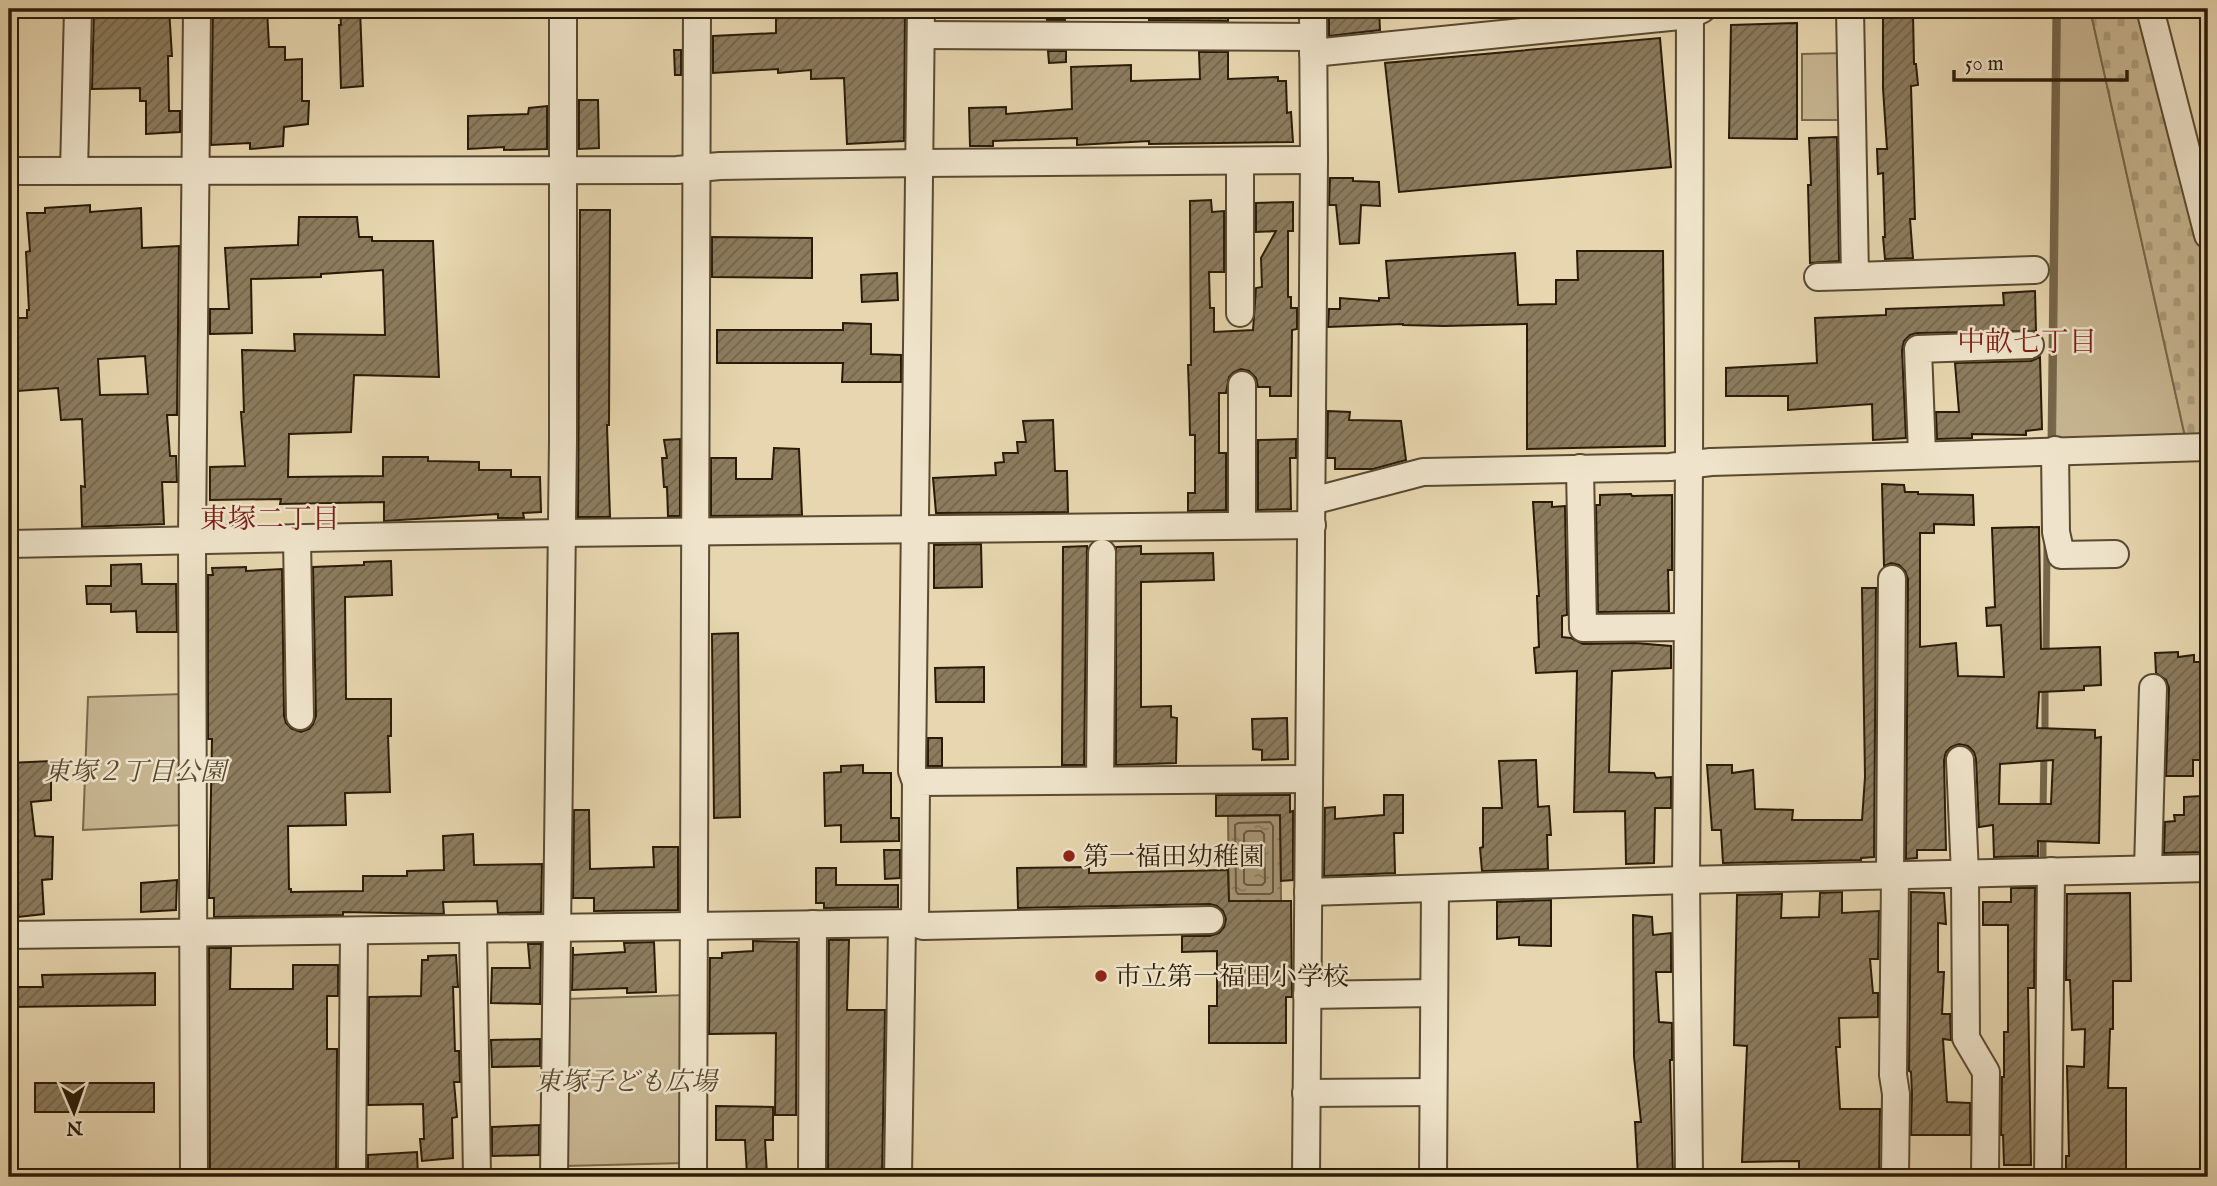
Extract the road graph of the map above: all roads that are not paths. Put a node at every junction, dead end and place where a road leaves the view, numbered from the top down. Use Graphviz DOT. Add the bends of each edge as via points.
graph roads {
  1 [pos="78,9"];
  2 [pos="197,9"];
  3 [pos="563,9"];
  4 [pos="697,9"];
  5 [pos="921,9"];
  6 [pos="1313,9"];
  7 [pos="1850,9"];
  8 [pos="2150,9"];
  9 [pos="1694,11"];
  10 [pos="921,35"];
  11 [pos="1313,45"];
  12 [pos="1314,160"];
  13 [pos="1240,161"];
  14 [pos="921,163"];
  15 [pos="697,168"];
  16 [pos="564,169"];
  17 [pos="196,170"];
  18 [pos="9,171"];
  19 [pos="74,171"];
  20 [pos="2208,235"];
  21 [pos="2035,270"];
  22 [pos="1856,276"];
  23 [pos="1818,277"];
  24 [pos="1240,313"];
  25 [pos="2030,345"];
  26 [pos="1242,385"];
  27 [pos="2208,447"];
  28 [pos="2051,451"];
  29 [pos="1923,454"];
  30 [pos="1689,465"];
  31 [pos="1580,468"];
  32 [pos="1306,519"];
  33 [pos="1242,524"];
  34 [pos="914,530"];
  35 [pos="560,533"];
  36 [pos="696,533"];
  37 [pos="296,538"];
  38 [pos="192,539"];
  39 [pos="9,544"];
  40 [pos="1102,553"];
  41 [pos="2115,554"];
  42 [pos="1892,579"];
  43 [pos="1687,627"];
  44 [pos="2153,688"];
  45 [pos="300,716"];
  46 [pos="1960,760"];
  47 [pos="1302,779"];
  48 [pos="1100,780"];
  49 [pos="916,782"];
  50 [pos="2208,868"];
  51 [pos="2148,869"];
  52 [pos="2045,872"];
  53 [pos="1965,874"];
  54 [pos="1893,875"];
  55 [pos="1686,880"];
  56 [pos="1434,888"];
  57 [pos="1308,892"];
  58 [pos="1210,920"];
  59 [pos="909,923"];
  60 [pos="813,924"];
  61 [pos="695,925"];
  62 [pos="557,928"];
  63 [pos="473,929"];
  64 [pos="354,931"];
  65 [pos="194,934"];
  66 [pos="9,935"];
  67 [pos="1434,993"];
  68 [pos="1307,995"];
  69 [pos="1433,1091"];
  70 [pos="1306,1093"];
  71 [pos="194,1177"];
  72 [pos="352,1177"];
  73 [pos="477,1177"];
  74 [pos="554,1177"];
  75 [pos="693,1177"];
  76 [pos="812,1177"];
  77 [pos="898,1177"];
  78 [pos="1306,1177"];
  79 [pos="1433,1177"];
  80 [pos="1689,1177"];
  81 [pos="1895,1177"];
  82 [pos="1984,1177"];
  83 [pos="2048,1177"];
  1 -- 19 [label="street"];
  2 -- 17 [label="street"];
  3 -- 16 [label="street"];
  4 -- 15 [label="street"];
  5 -- 10 [label="street"];
  6 -- 11 [label="street"];
  7 -- 22 [label="street"];
  8 -- 20 [label="street"];
  9 -- 11 [label="street"];
  9 -- 30 [label="street"];
  10 -- 11 [label="street"];
  10 -- 14 [label="street"];
  11 -- 12 [label="street"];
  12 -- 13 [label="street"];
  12 -- 32 [label="street"];
  13 -- 14 [label="street"];
  13 -- 24 [label="street"];
  14 -- 15 [label="street"];
  14 -- 34 [label="street"];
  15 -- 16 [label="street"];
  15 -- 36 [label="street"];
  16 -- 17 [label="street"];
  16 -- 35 [label="street"];
  17 -- 19 [label="street"];
  17 -- 38 [label="street"];
  18 -- 19 [label="street"];
  21 -- 22 [label="street"];
  22 -- 23 [label="street"];
  25 -- 29 [label="street" via="1918,349"];
  26 -- 33 [label="street"];
  27 -- 28 [label="street"];
  28 -- 29 [label="street"];
  28 -- 41 [label="street" via="2061,555"];
  29 -- 30 [label="street"];
  30 -- 31 [label="street"];
  30 -- 43 [label="street"];
  31 -- 32 [label="street" via="1423,472"];
  31 -- 43 [label="street" via="1583,628"];
  32 -- 33 [label="street"];
  32 -- 47 [label="street"];
  33 -- 34 [label="street"];
  34 -- 36 [label="street"];
  34 -- 49 [label="street" via="912,771"];
  35 -- 36 [label="street"];
  35 -- 37 [label="street"];
  35 -- 62 [label="street"];
  36 -- 61 [label="street"];
  37 -- 38 [label="street"];
  37 -- 45 [label="street"];
  38 -- 39 [label="street"];
  38 -- 65 [label="street"];
  40 -- 48 [label="street"];
  42 -- 54 [label="street"];
  43 -- 55 [label="street"];
  44 -- 51 [label="street"];
  46 -- 53 [label="street"];
  47 -- 48 [label="street"];
  47 -- 57 [label="street"];
  48 -- 49 [label="street"];
  49 -- 59 [label="street"];
  50 -- 51 [label="street"];
  51 -- 52 [label="street"];
  52 -- 53 [label="street"];
  52 -- 83 [label="street"];
  53 -- 54 [label="street"];
  53 -- 82 [label="street" via="1966,1038 1986,1072"];
  54 -- 55 [label="street"];
  54 -- 81 [label="street"];
  55 -- 56 [label="street"];
  55 -- 80 [label="street"];
  56 -- 57 [label="street"];
  56 -- 67 [label="street"];
  57 -- 68 [label="street"];
  58 -- 59 [label="street"];
  59 -- 60 [label="street"];
  59 -- 77 [label="street"];
  60 -- 61 [label="street"];
  60 -- 76 [label="street"];
  61 -- 62 [label="street"];
  61 -- 75 [label="street"];
  62 -- 63 [label="street"];
  62 -- 74 [label="street"];
  63 -- 64 [label="street"];
  63 -- 73 [label="street"];
  64 -- 65 [label="street"];
  64 -- 72 [label="street"];
  65 -- 66 [label="street"];
  65 -- 71 [label="street"];
  67 -- 68 [label="street"];
  67 -- 69 [label="street"];
  68 -- 70 [label="street"];
  69 -- 70 [label="street"];
  69 -- 79 [label="street"];
  70 -- 78 [label="street"];
}
